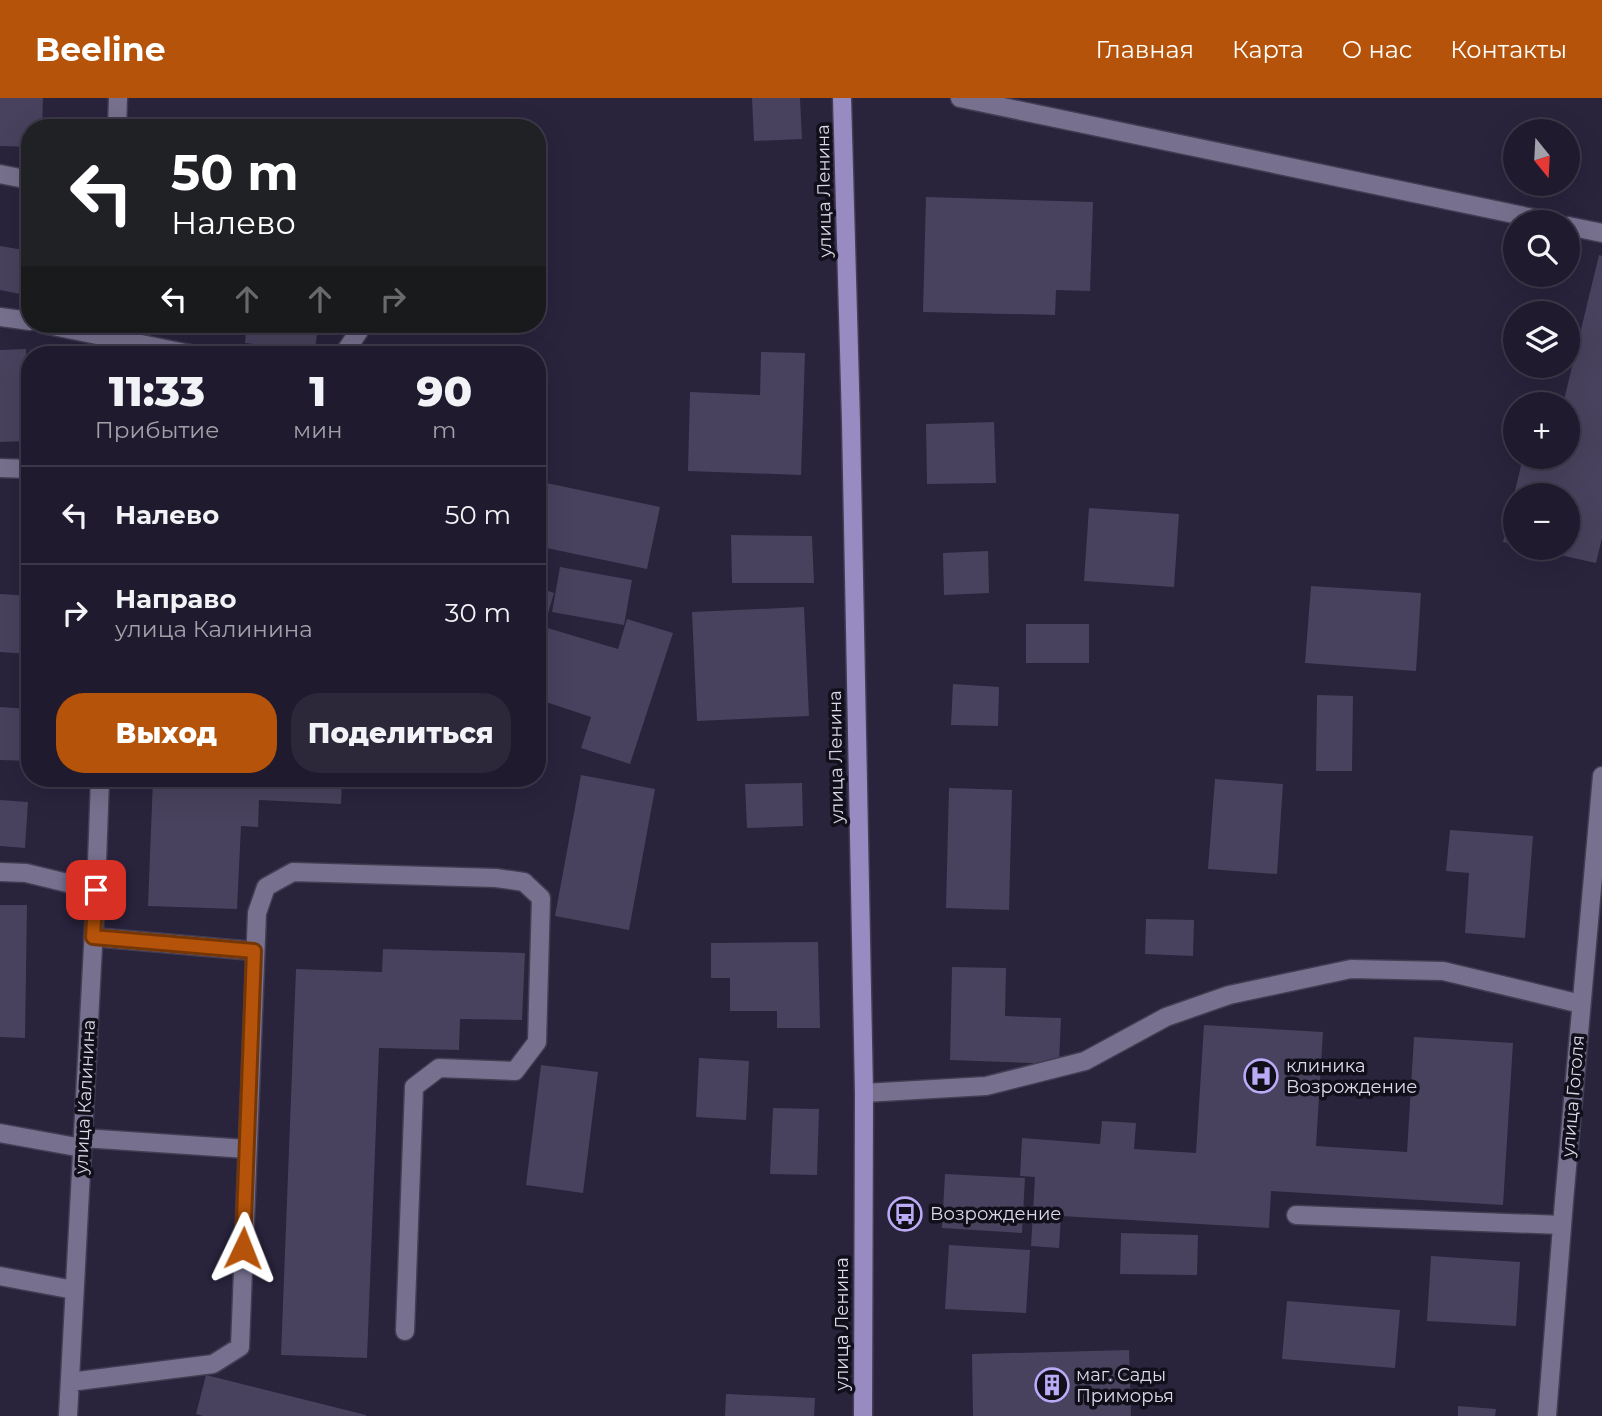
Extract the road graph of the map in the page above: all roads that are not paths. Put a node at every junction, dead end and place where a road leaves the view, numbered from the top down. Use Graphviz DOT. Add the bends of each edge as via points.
graph roads {
  1 [pos="118,98"];
  2 [pos="842,98"];
  3 [pos="960,98"];
  4 [pos="117,119"];
  5 [pos="0,174"];
  6 [pos="21,178"];
  7 [pos="1503,212"];
  8 [pos="1580,228"];
  9 [pos="1602,233"];
  10 [pos="0,317"];
  11 [pos="21,320"];
  12 [pos="82,333"];
  13 [pos="108,339"];
  14 [pos="146,346"];
  15 [pos="0,468"];
  16 [pos="21,469"];
  17 [pos="1602,776"];
  18 [pos="100,787"];
  19 [pos="0,872"];
  20 [pos="96,890"];
  21 [pos="93,937"];
  22 [pos="254,951"];
  23 [pos="1581,1004"];
  24 [pos="863,1093"];
  25 [pos="0,1133"];
  26 [pos="83,1143"];
  27 [pos="247,1149"];
  28 [pos="1296,1214"];
  29 [pos="1562,1226"];
  30 [pos="0,1276"];
  31 [pos="74,1290"];
  32 [pos="405,1331"];
  33 [pos="70,1382"];
  34 [pos="68,1416"];
  35 [pos="863,1416"];
  36 [pos="1547,1416"];
  1 -- 4 [label="street"];
  2 -- 24 [label="main road, улица Ленина"];
  3 -- 7 [label="street"];
  5 -- 6 [label="street"];
  8 -- 9 [label="street"];
  10 -- 11 [label="street"];
  12 -- 13 [label="street"];
  13 -- 14 [label="street"];
  15 -- 16 [label="street"];
  17 -- 23 [label="street, улица Гоголя"];
  18 -- 20 [label="street, улица Калинина"];
  19 -- 20 [label="street" via="26,873"];
  20 -- 21 [label="street, улица Калинина"];
  21 -- 22 [label="street"];
  21 -- 26 [label="street, улица Калинина"];
  22 -- 27 [label="street"];
  22 -- 32 [label="street" via="257,913 267,887 293,872 496,878 524,882 541,898 537,1042 515,1071 439,1068 414,1087"];
  23 -- 24 [label="street" via="1444,971 1351,969 1229,995 1166,1017 1085,1061 986,1086"];
  23 -- 29 [label="street, улица Гоголя"];
  24 -- 35 [label="main road, улица Ленина"];
  25 -- 26 [label="street"];
  26 -- 27 [label="street"];
  26 -- 31 [label="street, улица Калинина"];
  27 -- 33 [label="street" via="240,1348 213,1364"];
  28 -- 29 [label="street"];
  29 -- 36 [label="street, улица Гоголя"];
  30 -- 31 [label="street"];
  31 -- 33 [label="street, улица Калинина"];
  33 -- 34 [label="street, улица Калинина"];
}
